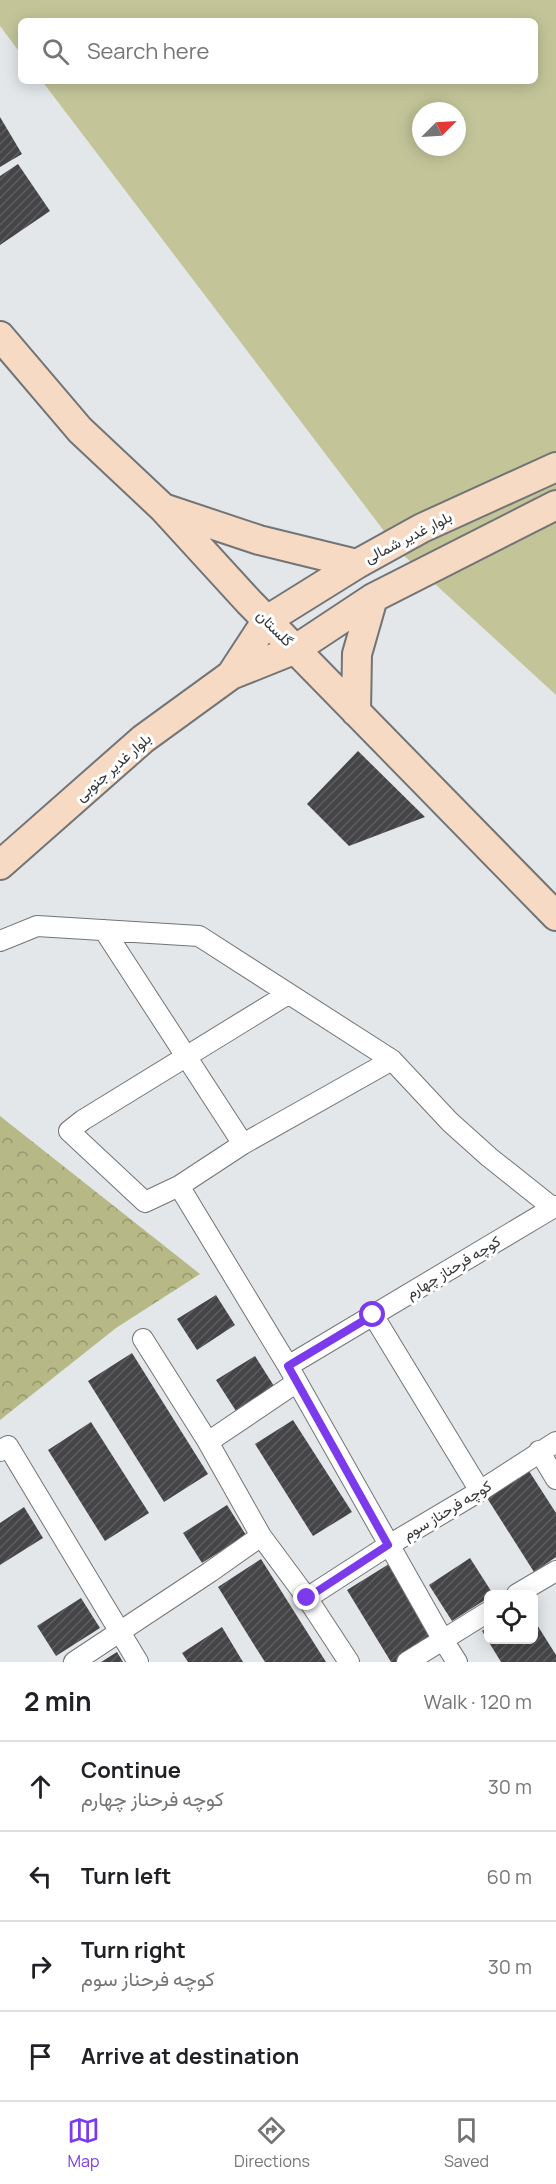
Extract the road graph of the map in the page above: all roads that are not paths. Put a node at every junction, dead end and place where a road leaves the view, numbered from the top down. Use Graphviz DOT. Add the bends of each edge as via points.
graph roads {
  1 [pos="0,336"];
  2 [pos="556,466"];
  3 [pos="556,505"];
  4 [pos="163,508"];
  5 [pos="357,564"];
  6 [pos="373,598"];
  7 [pos="267,620"];
  8 [pos="296,649"];
  9 [pos="231,675"];
  10 [pos="356,712"];
  11 [pos="0,865"];
  12 [pos="556,916"];
  13 [pos="104,930"];
  14 [pos="0,941"];
  15 [pos="288,994"];
  16 [pos="186,1056"];
  17 [pos="392,1060"];
  18 [pos="243,1144"];
  19 [pos="179,1186"];
  20 [pos="555,1207"];
  21 [pos="373,1315"];
  22 [pos="143,1339"];
  23 [pos="293,1374"];
  24 [pos="208,1442"];
  25 [pos="556,1442"];
  26 [pos="0,1450"];
  27 [pos="538,1451"];
  28 [pos="556,1479"];
  29 [pos="480,1491"];
  30 [pos="261,1536"];
  31 [pos="388,1545"];
  32 [pos="556,1571"];
  33 [pos="524,1590"];
  34 [pos="307,1598"];
  35 [pos="484,1615"];
  36 [pos="119,1632"];
  37 [pos="443,1640"];
  38 [pos="74,1662"];
  39 [pos="138,1662"];
  40 [pos="349,1662"];
  41 [pos="407,1662"];
  42 [pos="457,1662"];
  1 -- 4 [label="main road, گلستان" via="80,430"];
  2 -- 5 [label="main road, بلوار غدیر شمالی" via="422,528"];
  3 -- 6 [label="main road"];
  4 -- 5 [label="main road" via="259,540"];
  4 -- 7 [label="main road, گلستان"];
  5 -- 7 [label="main road, بلوار غدیر شمالی"];
  6 -- 8 [label="main road"];
  6 -- 10 [label="main road" via="357,654"];
  7 -- 8 [label="main road, گلستان"];
  7 -- 9 [label="main road, بلوار غدیر جنوبی"];
  8 -- 9 [label="main road, بلوار غدیر جنوبی"];
  8 -- 10 [label="main road, گلستان"];
  9 -- 11 [label="main road, بلوار غدیر جنوبی" via="143,739"];
  10 -- 12 [label="main road, گلستان"];
  13 -- 14 [label="street" via="37,926"];
  13 -- 15 [label="street" via="199,936"];
  13 -- 16 [label="street"];
  15 -- 16 [label="street"];
  15 -- 17 [label="street"];
  16 -- 18 [label="street"];
  16 -- 19 [label="street" via="69,1131 145,1202"];
  17 -- 18 [label="street"];
  17 -- 20 [label="street" via="450,1122"];
  18 -- 19 [label="street"];
  19 -- 23 [label="street"];
  20 -- 21 [label="street, کوچه فرحناز چهارم"];
  21 -- 23 [label="street, کوچه فرحناز چهارم"];
  21 -- 29 [label="street"];
  22 -- 24 [label="street"];
  23 -- 24 [label="street, کوچه فرحناز چهارم"];
  23 -- 31 [label="street"];
  24 -- 30 [label="street"];
  25 -- 27 [label="street, کوچه فرحناز سوم"];
  26 -- 36 [label="street" via="8,1446"];
  27 -- 28 [label="street"];
  27 -- 29 [label="street, کوچه فرحناز سوم"];
  29 -- 31 [label="street, کوچه فرحناز سوم"];
  30 -- 34 [label="street"];
  30 -- 36 [label="street"];
  31 -- 34 [label="street, کوچه فرحناز سوم"];
  31 -- 37 [label="street"];
  32 -- 33 [label="street"];
  34 -- 40 [label="street"];
  35 -- 37 [label="street"];
  36 -- 38 [label="street"];
  36 -- 39 [label="street"];
  37 -- 41 [label="street"];
  37 -- 42 [label="street"];
}
